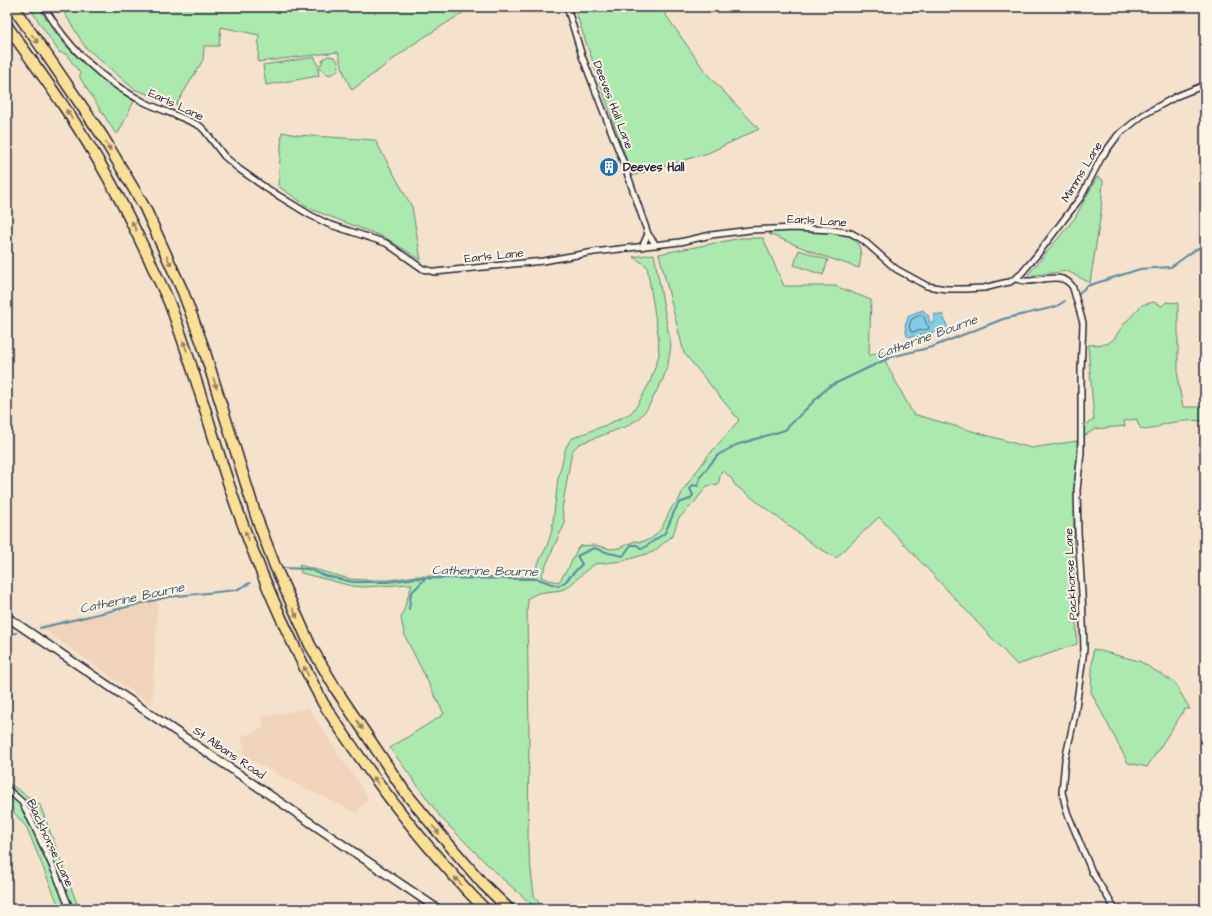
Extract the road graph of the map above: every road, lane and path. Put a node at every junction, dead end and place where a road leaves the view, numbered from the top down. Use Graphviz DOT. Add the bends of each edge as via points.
graph roads {
  1 [pos="13,7"];
  2 [pos="44,7"];
  3 [pos="567,7"];
  4 [pos="7,26"];
  5 [pos="1205,85"];
  6 [pos="648,234"];
  7 [pos="656,245"];
  8 [pos="642,247"];
  9 [pos="1015,278"];
  10 [pos="7,617"];
  11 [pos="7,789"];
  12 [pos="70,909"];
  13 [pos="438,909"];
  14 [pos="485,909"];
  15 [pos="509,909"];
  16 [pos="1115,909"];
  1 -- 15 [label="highway, one-way" via="103,137 145,208 183,292 203,346 256,516 279,577 310,645 337,691 405,792 483,884"];
  2 -- 8 [label="street, Earls Lane" via="73,47 116,85 144,102 200,126 224,156 239,169 310,215 328,224 386,243 423,268 435,272"];
  3 -- 6 [label="street, Deeves Hall Lane" via="582,56"];
  14 -- 4 [label="highway, one-way" via="404,817 323,703 263,577 227,481 187,350 168,300 130,218 76,124"];
  5 -- 9 [label="street, Mimms Lane" via="1177,96 1148,112 1118,135 1101,158 1082,197 1027,268"];
  6 -- 7 [label="street, Deeves Hall Lane"];
  6 -- 8 [label="street"];
  7 -- 8 [label="street, Earls Lane"];
  7 -- 9 [label="street, Earls Lane" via="750,230 832,230 851,233 863,240 896,269 927,286 946,289 984,288 1010,282"];
  9 -- 16 [label="street, Packhorse Lane" via="1024,281 1059,278 1068,282 1073,288 1083,323 1081,452 1077,490 1084,649 1062,792 1067,812 1092,872"];
  10 -- 13 [label="main road, St Albans Road"];
  11 -- 12 [label="street, Blackhorse Lane" via="22,802"];
}
